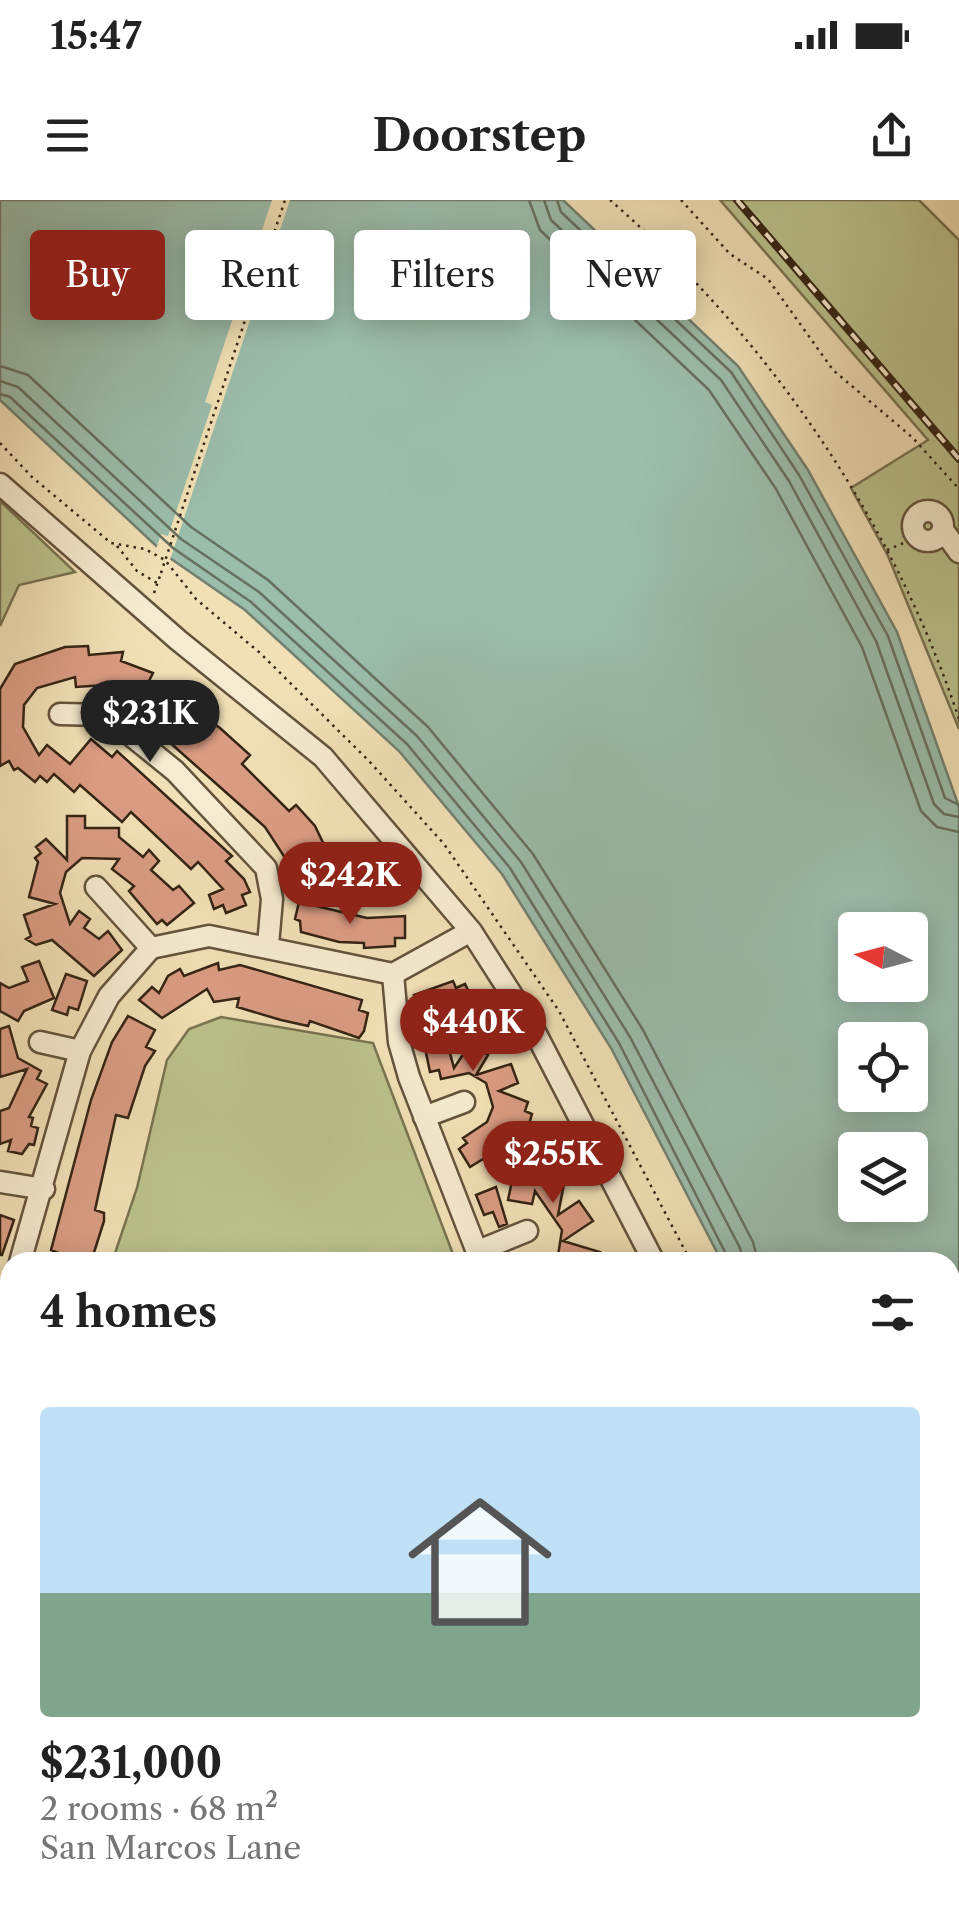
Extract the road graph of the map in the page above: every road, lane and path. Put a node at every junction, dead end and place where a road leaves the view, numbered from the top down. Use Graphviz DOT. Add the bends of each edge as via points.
graph roads {
  1 [pos="285,200"];
  2 [pos="610,200"];
  3 [pos="681,200"];
  4 [pos="0,484"];
  5 [pos="959,489"];
  6 [pos="918,537"];
  7 [pos="116,545"];
  8 [pos="886,551"];
  9 [pos="959,552"];
  10 [pos="60,714"];
  11 [pos="959,719"];
  12 [pos="96,887"];
  13 [pos="471,930"];
  14 [pos="268,945"];
  15 [pos="152,948"];
  16 [pos="393,974"];
  17 [pos="40,1042"];
  18 [pos="80,1051"];
  19 [pos="464,1102"];
  20 [pos="424,1117"];
  21 [pos="1,1182"];
  22 [pos="44,1189"];
  23 [pos="527,1231"];
  24 [pos="23,1252"];
  25 [pos="478,1252"];
  26 [pos="489,1252"];
  27 [pos="649,1252"];
  1 -- 7 [label="path, bridge" via="157,583"];
  2 -- 8 [label="path" via="689,274 770,371 838,467"];
  3 -- 5 [label="path" via="730,254 768,278 833,370 914,438"];
  4 -- 13 [label="street" via="323,757"];
  6 -- 8 [label="path"];
  6 -- 9 [label="street" via="932,541 943,530"];
  8 -- 11 [label="path"];
  10 -- 14 [label="street" via="106,716 174,771 266,868 272,899"];
  12 -- 15 [label="street"];
  13 -- 16 [label="street"];
  13 -- 27 [label="street" via="533,1028"];
  14 -- 15 [label="street" via="209,936"];
  14 -- 16 [label="street"];
  15 -- 18 [label="street" via="109,996"];
  16 -- 20 [label="street" via="399,1042"];
  17 -- 18 [label="street"];
  18 -- 22 [label="street"];
  19 -- 20 [label="street"];
  20 -- 25 [label="street"];
  21 -- 22 [label="street"];
  22 -- 24 [label="street"];
  23 -- 26 [label="street"];
}
